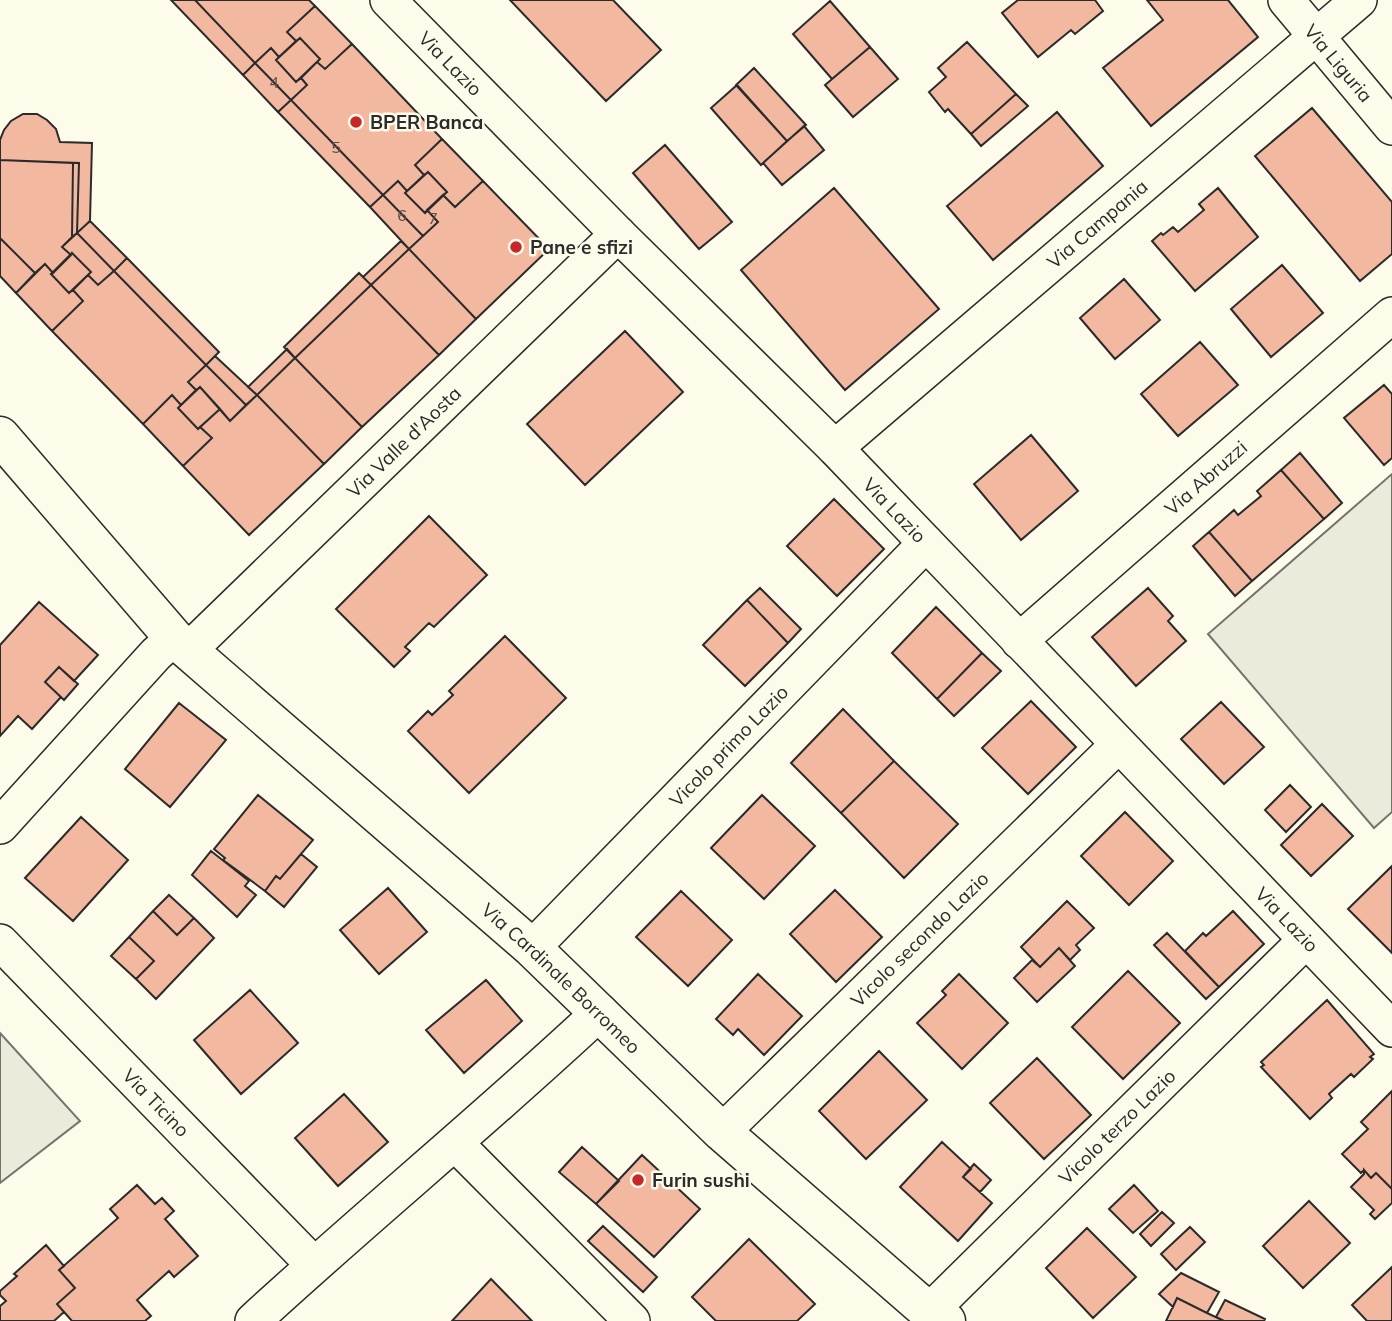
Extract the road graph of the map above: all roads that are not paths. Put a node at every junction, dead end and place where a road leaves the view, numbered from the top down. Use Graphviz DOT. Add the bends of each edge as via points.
graph roads {
  1 [pos="388,0"];
  2 [pos="1286,0"];
  3 [pos="1359,0"];
  4 [pos="1316,37"];
  5 [pos="1392,127"];
  6 [pos="618,234"];
  7 [pos="1392,315"];
  8 [pos="0,436"];
  9 [pos="835,448"];
  10 [pos="926,543"];
  11 [pos="1019,641"];
  12 [pos="181,644"];
  13 [pos="1118,745"];
  14 [pos="0,826"];
  15 [pos="1305,941"];
  16 [pos="0,942"];
  17 [pos="532,948"];
  18 [pos="600,1012"];
  19 [pos="1390,1024"];
  20 [pos="722,1132"];
  21 [pos="456,1144"];
  22 [pos="314,1265"];
  23 [pos="937,1317"];
  24 [pos="253,1321"];
  25 [pos="632,1321"];
  1 -- 6 [label="street, Via Lazio"];
  2 -- 4 [label="street, Via Liguria"];
  3 -- 4 [label="street, Via Campania"];
  4 -- 5 [label="street, Via Liguria"];
  4 -- 9 [label="street, Via Campania"];
  6 -- 9 [label="street, Via Lazio"];
  6 -- 12 [label="street, Via Valle d'Aosta"];
  7 -- 11 [label="street, Via Abruzzi"];
  8 -- 12 [label="street, Via Cardinale Borromeo"];
  9 -- 10 [label="street, Via Lazio"];
  10 -- 11 [label="street, Via Lazio"];
  10 -- 17 [label="street, Vicolo primo Lazio"];
  11 -- 13 [label="street, Via Lazio"];
  12 -- 14 [label="street" via="147,664"];
  12 -- 17 [label="street, Via Cardinale Borromeo"];
  13 -- 15 [label="street, Via Lazio"];
  13 -- 20 [label="street, Vicolo secondo Lazio"];
  15 -- 19 [label="street, Via Lazio"];
  15 -- 23 [label="street, Vicolo terzo Lazio"];
  16 -- 22 [label="street, Via Ticino"];
  17 -- 18 [label="street, Via Cardinale Borromeo"];
  18 -- 20 [label="street, Via Cardinale Borromeo"];
  18 -- 21 [label="street"];
  20 -- 23 [label="street, Via Cardinale Borromeo"];
  21 -- 22 [label="street"];
  21 -- 25 [label="street"];
  22 -- 24 [label="street"];
}
